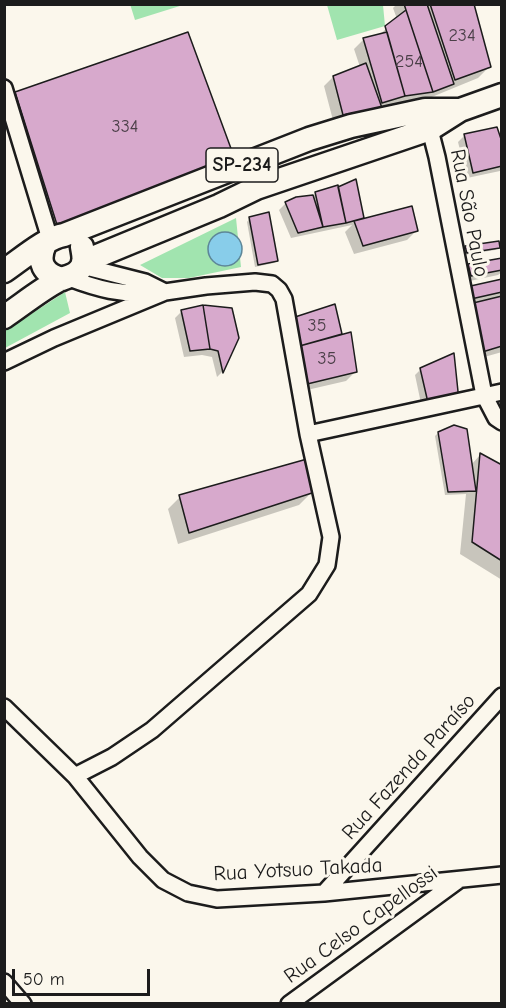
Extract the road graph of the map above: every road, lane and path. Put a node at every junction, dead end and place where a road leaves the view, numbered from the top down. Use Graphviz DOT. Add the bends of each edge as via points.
graph roads {
  1 [pos="4,88"];
  2 [pos="501,95"];
  3 [pos="427,120"];
  4 [pos="53,240"];
  5 [pos="4,271"];
  6 [pos="74,271"];
  7 [pos="165,292"];
  8 [pos="4,317"];
  9 [pos="4,362"];
  10 [pos="501,392"];
  11 [pos="484,395"];
  12 [pos="501,422"];
  13 [pos="308,434"];
  14 [pos="501,696"];
  15 [pos="4,707"];
  16 [pos="75,776"];
  17 [pos="501,875"];
  18 [pos="459,880"];
  19 [pos="324,893"];
  20 [pos="4,982"];
  21 [pos="23,1004"];
  22 [pos="289,1004"];
  1 -- 4 [label="street"];
  2 -- 3 [label="main road, SP-234"];
  3 -- 4 [label="main road, SP-234" via="351,126 309,139"];
  3 -- 6 [label="main road, SP-234" via="256,188"];
  3 -- 11 [label="street, Rua São Paulo"];
  4 -- 5 [label="main road, SP-234"];
  4 -- 6 [label="main road" via="71,237 82,248 84,255"];
  4 -- 6 [label="main road" via="41,253 45,271 53,276"];
  6 -- 7 [label="street" via="94,287 122,293"];
  6 -- 8 [label="main road, SP-234"];
  7 -- 9 [label="street"];
  7 -- 13 [label="street" via="245,282 272,284 279,290 284,299"];
  10 -- 11 [label="street"];
  11 -- 12 [label="street, Rua São Paulo"];
  11 -- 13 [label="street"];
  13 -- 16 [label="street" via="331,537 327,566 309,594 152,730"];
  14 -- 19 [label="street, Rua Fazenda Paraíso"];
  15 -- 16 [label="street, Rua Yotsuo Takada"];
  16 -- 19 [label="street, Rua Yotsuo Takada" via="140,857 163,880 188,893 218,899"];
  17 -- 18 [label="street, Rua Yotsuo Takada"];
  18 -- 19 [label="street, Rua Yotsuo Takada"];
  18 -- 22 [label="street, Rua Celso Capellossi"];
  20 -- 21 [label="street"];
}
